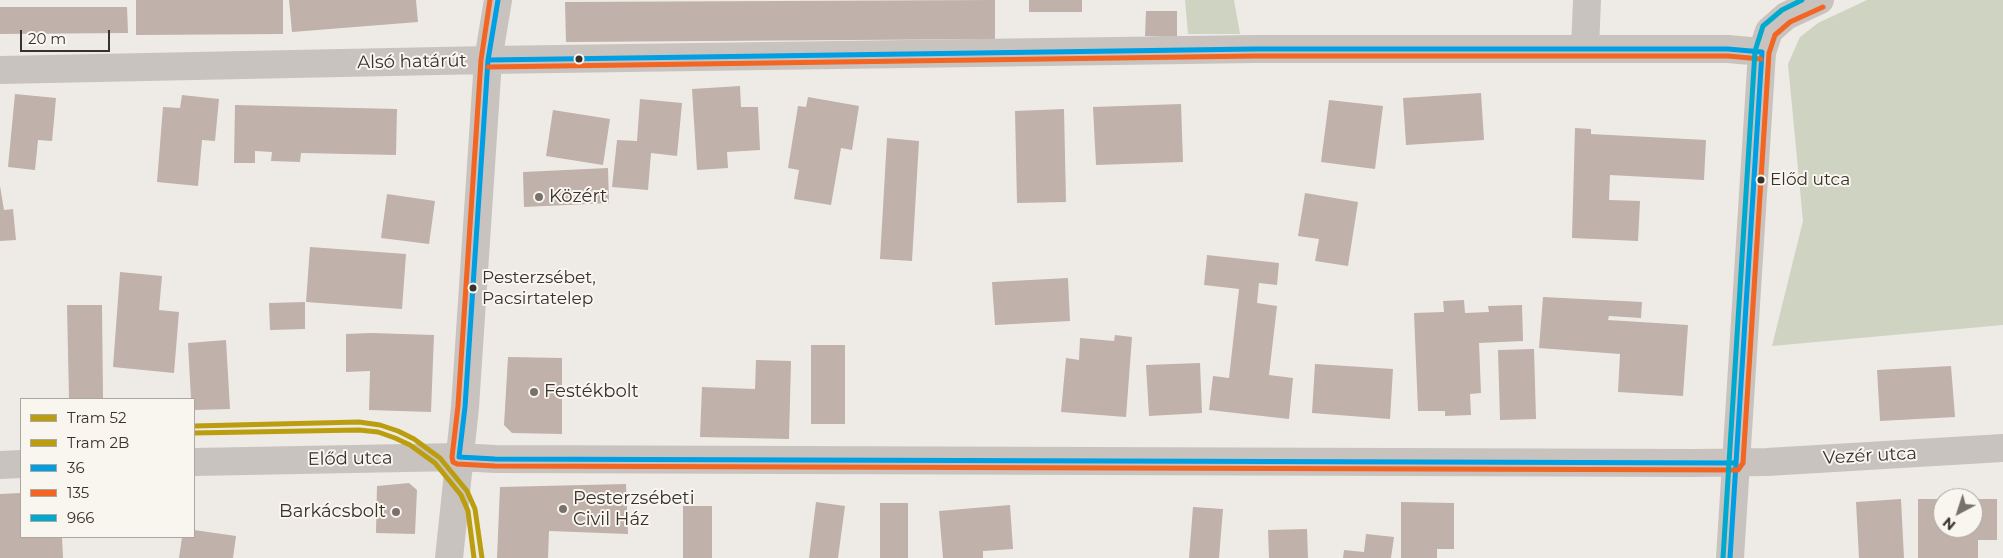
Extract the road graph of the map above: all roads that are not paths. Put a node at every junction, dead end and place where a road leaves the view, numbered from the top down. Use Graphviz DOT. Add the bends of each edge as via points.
graph roads {
  1 [pos="498,0"];
  2 [pos="1587,0"];
  3 [pos="1820,0"];
  4 [pos="1585,49"];
  5 [pos="1762,52"];
  6 [pos="488,60"];
  7 [pos="0,70"];
  8 [pos="2003,448"];
  9 [pos="459,457"];
  10 [pos="195,462"];
  11 [pos="1736,463"];
  12 [pos="20,464"];
  13 [pos="0,465"];
  14 [pos="449,558"];
  15 [pos="1730,558"];
  1 -- 6 [label="street"];
  2 -- 4 [label="street"];
  3 -- 5 [label="street" via="1786,16 1769,31"];
  4 -- 5 [label="street, Alsó határút"];
  4 -- 6 [label="street, Alsó határút" via="1255,49"];
  5 -- 11 [label="street"];
  6 -- 7 [label="street, Alsó határút"];
  6 -- 9 [label="street"];
  8 -- 11 [label="street, Vezér utca"];
  9 -- 10 [label="street, Előd utca"];
  9 -- 11 [label="street, Előd utca"];
  9 -- 14 [label="street"];
  11 -- 15 [label="street"];
  12 -- 13 [label="street"];
}
